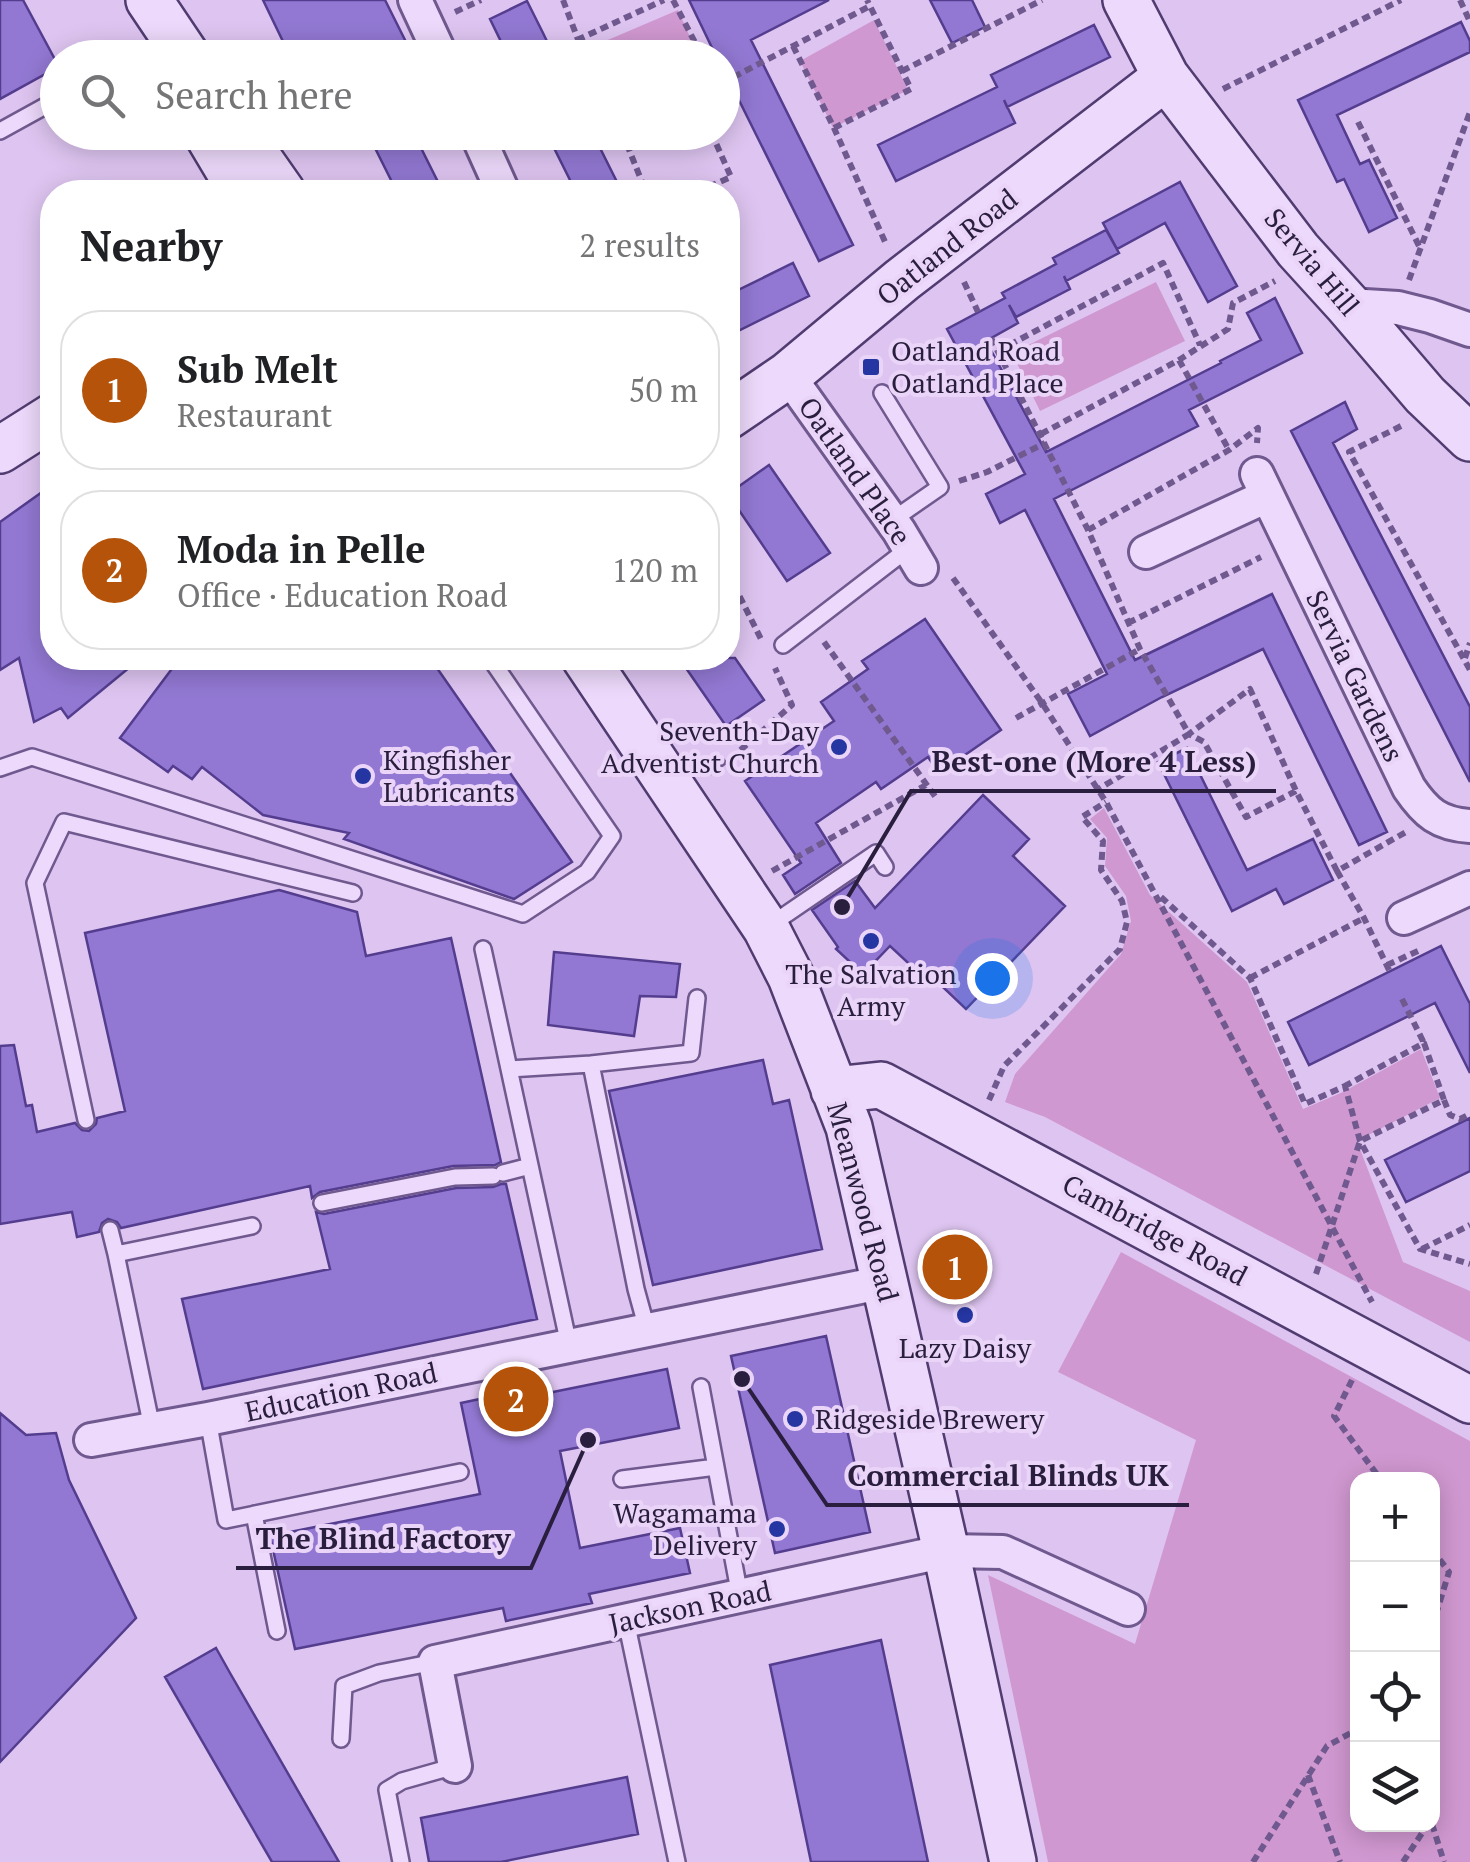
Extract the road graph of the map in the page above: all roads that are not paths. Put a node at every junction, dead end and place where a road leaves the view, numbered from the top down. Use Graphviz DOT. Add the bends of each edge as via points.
graph roads {
  1 [pos="121,0"];
  2 [pos="149,0"];
  3 [pos="415,0"];
  4 [pos="1126,0"];
  5 [pos="147,40"];
  6 [pos="176,40"];
  7 [pos="434,40"];
  8 [pos="1178,94"];
  9 [pos="40,109"];
  10 [pos="0,131"];
  11 [pos="217,150"];
  12 [pos="253,150"];
  13 [pos="484,150"];
  14 [pos="234,180"];
  15 [pos="274,180"];
  16 [pos="498,180"];
  17 [pos="1348,305"];
  18 [pos="1470,330"];
  19 [pos="788,375"];
  20 [pos="882,393"];
  21 [pos="740,408"];
  22 [pos="40,425"];
  23 [pos="1470,438"];
  24 [pos="0,450"];
  25 [pos="1146,552"];
  26 [pos="918,553"];
  27 [pos="782,645"];
  28 [pos="498,670"];
  29 [pos="593,670"];
  30 [pos="0,768"];
  31 [pos="1470,826"];
  32 [pos="885,867"];
  33 [pos="1470,888"];
  34 [pos="354,893"];
  35 [pos="1404,918"];
  36 [pos="766,928"];
  37 [pos="483,948"];
  38 [pos="697,998"];
  39 [pos="591,1064"];
  40 [pos="509,1069"];
  41 [pos="834,1090"];
  42 [pos="86,1120"];
  43 [pos="530,1166"];
  44 [pos="322,1203"];
  45 [pos="252,1226"];
  46 [pos="110,1230"];
  47 [pos="116,1254"];
  48 [pos="885,1282"];
  49 [pos="647,1330"];
  50 [pos="570,1345"];
  51 [pos="701,1388"];
  52 [pos="1470,1400"];
  53 [pos="208,1419"];
  54 [pos="152,1428"];
  55 [pos="91,1440"];
  56 [pos="716,1467"];
  57 [pos="460,1472"];
  58 [pos="622,1479"];
  59 [pos="254,1514"];
  60 [pos="946,1551"];
  61 [pos="740,1596"];
  62 [pos="1128,1609"];
  63 [pos="626,1621"];
  64 [pos="277,1631"];
  65 [pos="435,1662"];
  66 [pos="340,1739"];
  67 [pos="455,1766"];
  68 [pos="401,1862"];
  69 [pos="677,1862"];
  70 [pos="1013,1862"];
  1 -- 5 [label="street"];
  2 -- 6 [label="street"];
  3 -- 7 [label="street"];
  4 -- 8 [label="street, Servia Hill"];
  8 -- 17 [label="street, Servia Hill"];
  8 -- 19 [label="street, Oatland Road" via="902,280"];
  9 -- 10 [label="lane"];
  11 -- 14 [label="street"];
  12 -- 15 [label="street"];
  13 -- 16 [label="street"];
  17 -- 18 [label="street" via="1398,308"];
  17 -- 23 [label="street, Servia Hill"];
  19 -- 21 [label="street, Oatland Road"];
  19 -- 26 [label="street, Oatland Place"];
  20 -- 26 [label="lane" via="940,487"];
  22 -- 24 [label="street"];
  25 -- 31 [label="street, Servia Gardens" via="1262,485 1409,788 1433,816"];
  26 -- 27 [label="lane"];
  28 -- 30 [label="lane" via="612,836 586,872 523,914 32,757"];
  29 -- 36 [label="street, Meanwood Road"];
  32 -- 36 [label="lane" via="876,853"];
  33 -- 35 [label="street"];
  34 -- 42 [label="lane" via="64,822 35,883"];
  36 -- 41 [label="street, Meanwood Road"];
  37 -- 40 [label="lane"];
  38 -- 39 [label="lane" via="691,1053"];
  39 -- 40 [label="lane"];
  39 -- 49 [label="lane"];
  40 -- 43 [label="lane"];
  41 -- 48 [label="street, Meanwood Road" via="849,1126"];
  41 -- 52 [label="street, Cambridge Road" via="882,1084"];
  43 -- 44 [label="lane"];
  43 -- 50 [label="lane"];
  45 -- 47 [label="lane"];
  46 -- 47 [label="lane"];
  47 -- 54 [label="lane"];
  48 -- 49 [label="street, Education Road"];
  48 -- 60 [label="street, Meanwood Road"];
  49 -- 50 [label="street, Education Road"];
  50 -- 53 [label="street, Education Road"];
  51 -- 56 [label="lane"];
  53 -- 54 [label="street, Education Road"];
  53 -- 59 [label="lane" via="226,1520"];
  54 -- 55 [label="street, Education Road"];
  56 -- 58 [label="lane"];
  56 -- 61 [label="lane"];
  57 -- 59 [label="lane"];
  59 -- 64 [label="lane"];
  60 -- 61 [label="street, Jackson Road"];
  60 -- 62 [label="street, Jackson Road" via="1002,1552"];
  60 -- 70 [label="street, Meanwood Road"];
  61 -- 63 [label="street, Jackson Road"];
  63 -- 65 [label="street, Jackson Road"];
  63 -- 69 [label="lane"];
  65 -- 66 [label="lane" via="344,1686"];
  65 -- 67 [label="street"];
  67 -- 68 [label="lane" via="387,1790"];
}
